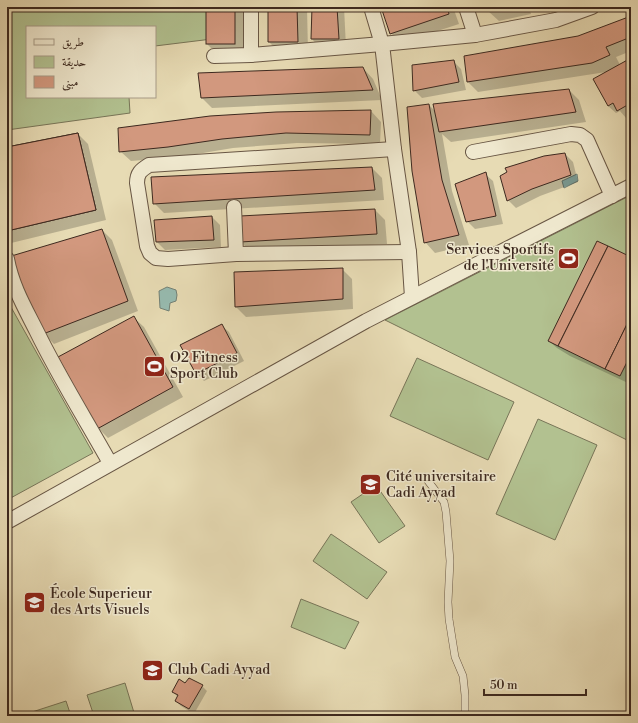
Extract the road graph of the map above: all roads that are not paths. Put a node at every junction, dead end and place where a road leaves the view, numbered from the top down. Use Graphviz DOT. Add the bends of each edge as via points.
graph roads {
  1 [pos="251,7"];
  2 [pos="371,7"];
  3 [pos="466,7"];
  4 [pos="592,7"];
  5 [pos="475,35"];
  6 [pos="382,44"];
  7 [pos="251,55"];
  8 [pos="214,56"];
  9 [pos="394,150"];
  10 [pos="472,152"];
  11 [pos="631,186"];
  12 [pos="612,196"];
  13 [pos="234,207"];
  14 [pos="409,252"];
  15 [pos="236,254"];
  16 [pos="7,259"];
  17 [pos="412,297"];
  18 [pos="110,463"];
  19 [pos="425,477"];
  20 [pos="7,522"];
  21 [pos="465,716"];
  1 -- 7 [label="street"];
  2 -- 6 [label="street"];
  3 -- 5 [label="street"];
  4 -- 5 [label="street" via="556,20"];
  5 -- 6 [label="street"];
  6 -- 7 [label="street"];
  6 -- 9 [label="street"];
  7 -- 8 [label="street"];
  9 -- 14 [label="street"];
  9 -- 15 [label="street" via="149,165 142,169 137,176 137,183 150,254 156,258 168,259"];
  10 -- 12 [label="street" via="571,134 580,135 587,140"];
  11 -- 12 [label="street"];
  12 -- 17 [label="street"];
  13 -- 15 [label="street"];
  14 -- 15 [label="street"];
  14 -- 17 [label="street"];
  16 -- 18 [label="street" via="13,283 22,303"];
  17 -- 18 [label="street"];
  18 -- 20 [label="street"];
  19 -- 21 [label="lane" via="444,502 446,512 450,561 449,619 455,657 463,676"];
}
